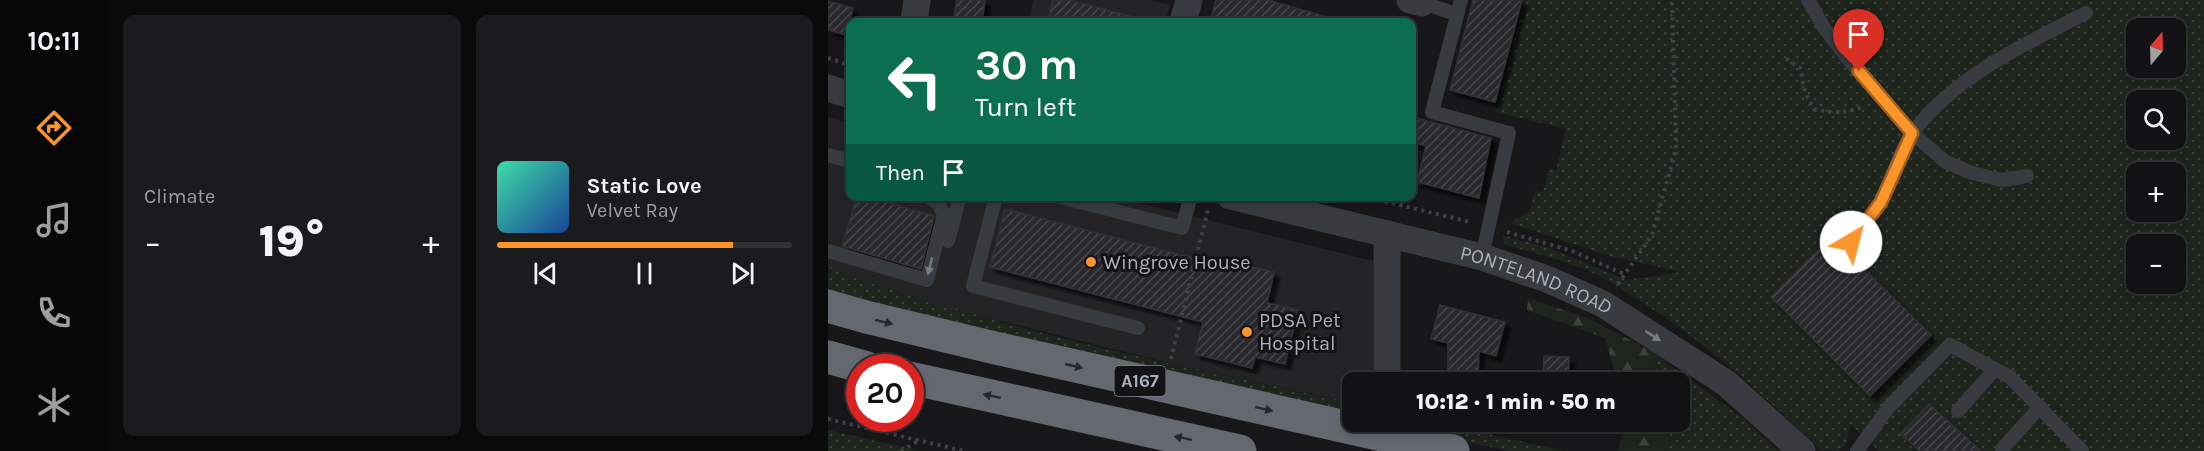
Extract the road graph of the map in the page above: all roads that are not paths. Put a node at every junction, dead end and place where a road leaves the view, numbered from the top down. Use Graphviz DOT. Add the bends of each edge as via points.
graph roads {
  1 [pos="917,0"];
  2 [pos="1189,0"];
  3 [pos="1461,0"];
  4 [pos="1808,0"];
  5 [pos="1416,2"];
  6 [pos="2086,13"];
  7 [pos="1457,14"];
  8 [pos="915,18"];
  9 [pos="1184,18"];
  10 [pos="828,88"];
  11 [pos="846,94"];
  12 [pos="1912,133"];
  13 [pos="828,155"];
  14 [pos="846,160"];
  15 [pos="2027,176"];
  16 [pos="935,201"];
  17 [pos="959,201"];
  18 [pos="995,201"];
  19 [pos="1076,201"];
  20 [pos="1190,201"];
  21 [pos="1251,201"];
  22 [pos="1387,234"];
  23 [pos="948,241"];
  24 [pos="1851,242"];
  25 [pos="828,251"];
  26 [pos="1482,257"];
  27 [pos="828,306"];
  28 [pos="1138,328"];
  29 [pos="828,357"];
  30 [pos="846,362"];
  31 [pos="1995,369"];
  32 [pos="1387,372"];
  33 [pos="924,381"];
  34 [pos="2040,407"];
  35 [pos="1958,411"];
  36 [pos="2002,449"];
  37 [pos="1240,451"];
  38 [pos="1454,451"];
  39 [pos="1802,451"];
  40 [pos="1857,451"];
  41 [pos="2082,451"];
  1 -- 8 [label="street"];
  2 -- 9 [label="street"];
  3 -- 7 [label="lane"];
  4 -- 12 [label="lane" via="1830,34"];
  5 -- 7 [label="lane"];
  6 -- 12 [label="lane" via="1982,70 1945,96"];
  7 -- 26 [label="lane" via="1432,112 1509,133"];
  10 -- 11 [label="street"];
  12 -- 15 [label="lane" via="1946,162 1972,173 2002,180"];
  12 -- 24 [label="lane" via="1881,202"];
  13 -- 14 [label="lane"];
  16 -- 25 [label="lane, one-way" via="944,214 927,280"];
  17 -- 23 [label="lane"];
  18 -- 28 [label="lane" via="974,286"];
  19 -- 20 [label="lane" via="1182,228"];
  21 -- 22 [label="street, PONTELAND ROAD"];
  22 -- 26 [label="street, PONTELAND ROAD"];
  22 -- 32 [label="street"];
  26 -- 39 [label="street, PONTELAND ROAD, one-way" via="1547,279 1603,304 1726,383"];
  27 -- 38 [label="highway, A167, one-way" via="1002,350"];
  29 -- 30 [label="highway"];
  31 -- 34 [label="lane" via="2010,377"];
  31 -- 35 [label="lane"];
  31 -- 40 [label="lane" via="1950,345 1888,408"];
  37 -- 33 [label="highway, A167, one-way"];
  34 -- 36 [label="lane"];
  34 -- 41 [label="lane"];
}
